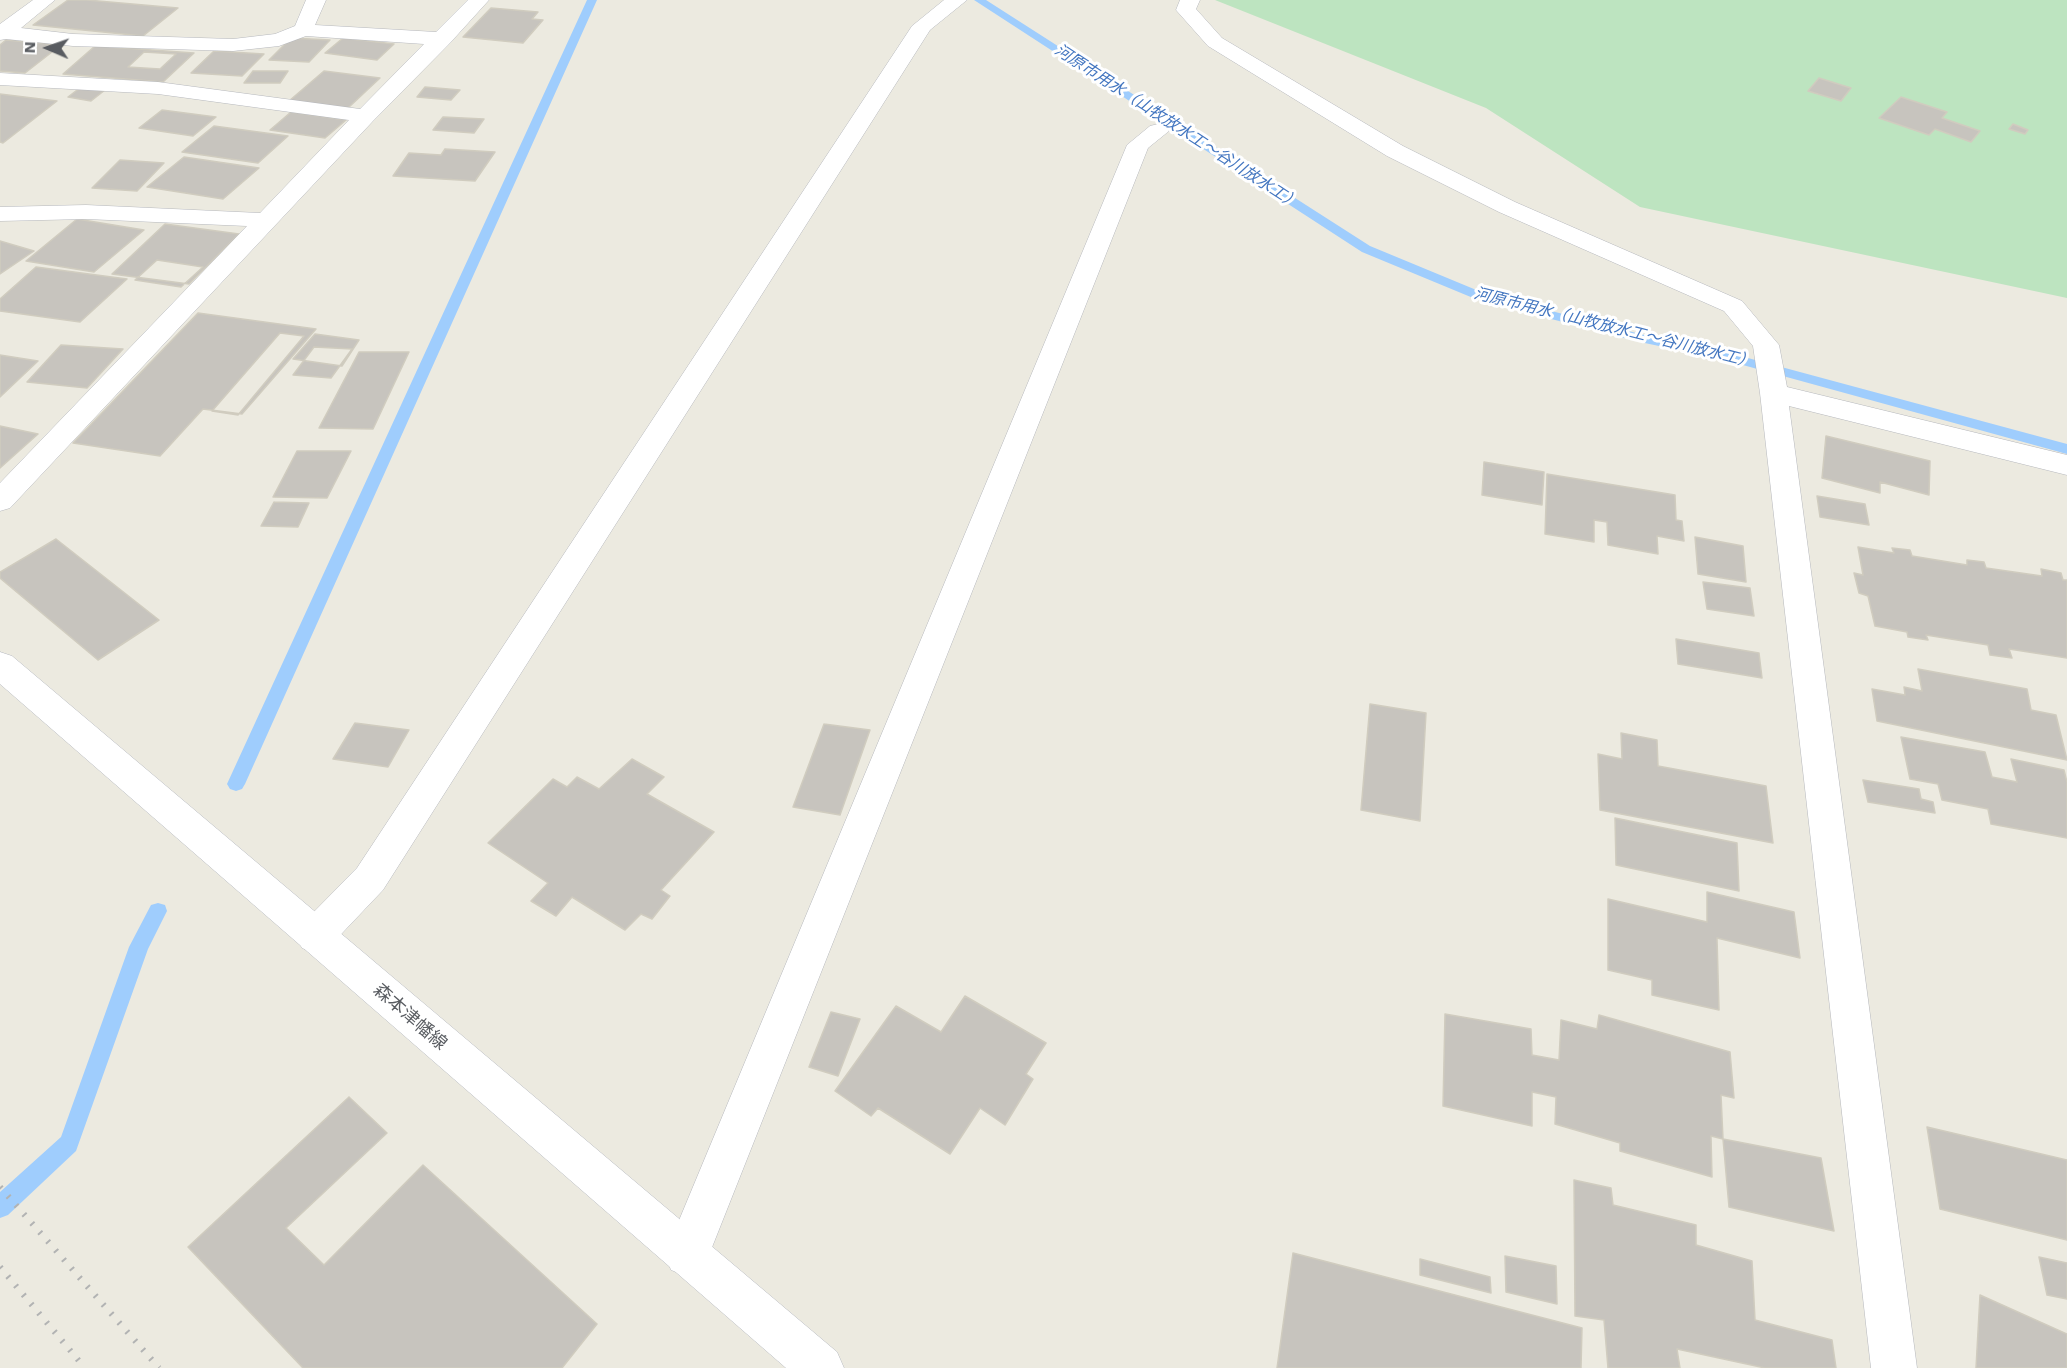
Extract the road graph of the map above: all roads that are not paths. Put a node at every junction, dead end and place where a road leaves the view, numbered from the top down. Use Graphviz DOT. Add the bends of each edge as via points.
graph roads {
  1 [pos="45,0"];
  2 [pos="316,0"];
  3 [pos="479,0"];
  4 [pos="957,0"];
  5 [pos="1190,0"];
  6 [pos="303,30"];
  7 [pos="1,33"];
  8 [pos="443,39"];
  9 [pos="0,79"];
  10 [pos="365,116"];
  11 [pos="1158,131"];
  12 [pos="0,214"];
  13 [pos="266,220"];
  14 [pos="1771,376"];
  15 [pos="2067,465"];
  16 [pos="0,501"];
  17 [pos="0,665"];
  18 [pos="315,936"];
  19 [pos="687,1254"];
  20 [pos="821,1368"];
  21 [pos="1894,1368"];
  1 -- 7 [label="street"];
  2 -- 6 [label="street"];
  3 -- 8 [label="street"];
  4 -- 18 [label="street" via="922,26 370,879"];
  5 -- 14 [label="street" via="1186,10 1215,42 1395,151 1507,207 1733,306 1766,345"];
  6 -- 7 [label="street" via="279,40 233,45 73,40"];
  6 -- 8 [label="street"];
  8 -- 10 [label="street"];
  9 -- 10 [label="street" via="158,88"];
  10 -- 13 [label="street"];
  11 -- 19 [label="street" via="1138,145"];
  12 -- 13 [label="street" via="86,212"];
  13 -- 16 [label="street"];
  14 -- 15 [label="street"];
  14 -- 21 [label="street"];
  17 -- 18 [label="street, 森本津幡線"];
  18 -- 19 [label="street, 森本津幡線"];
  19 -- 20 [label="street, 森本津幡線"];
}
